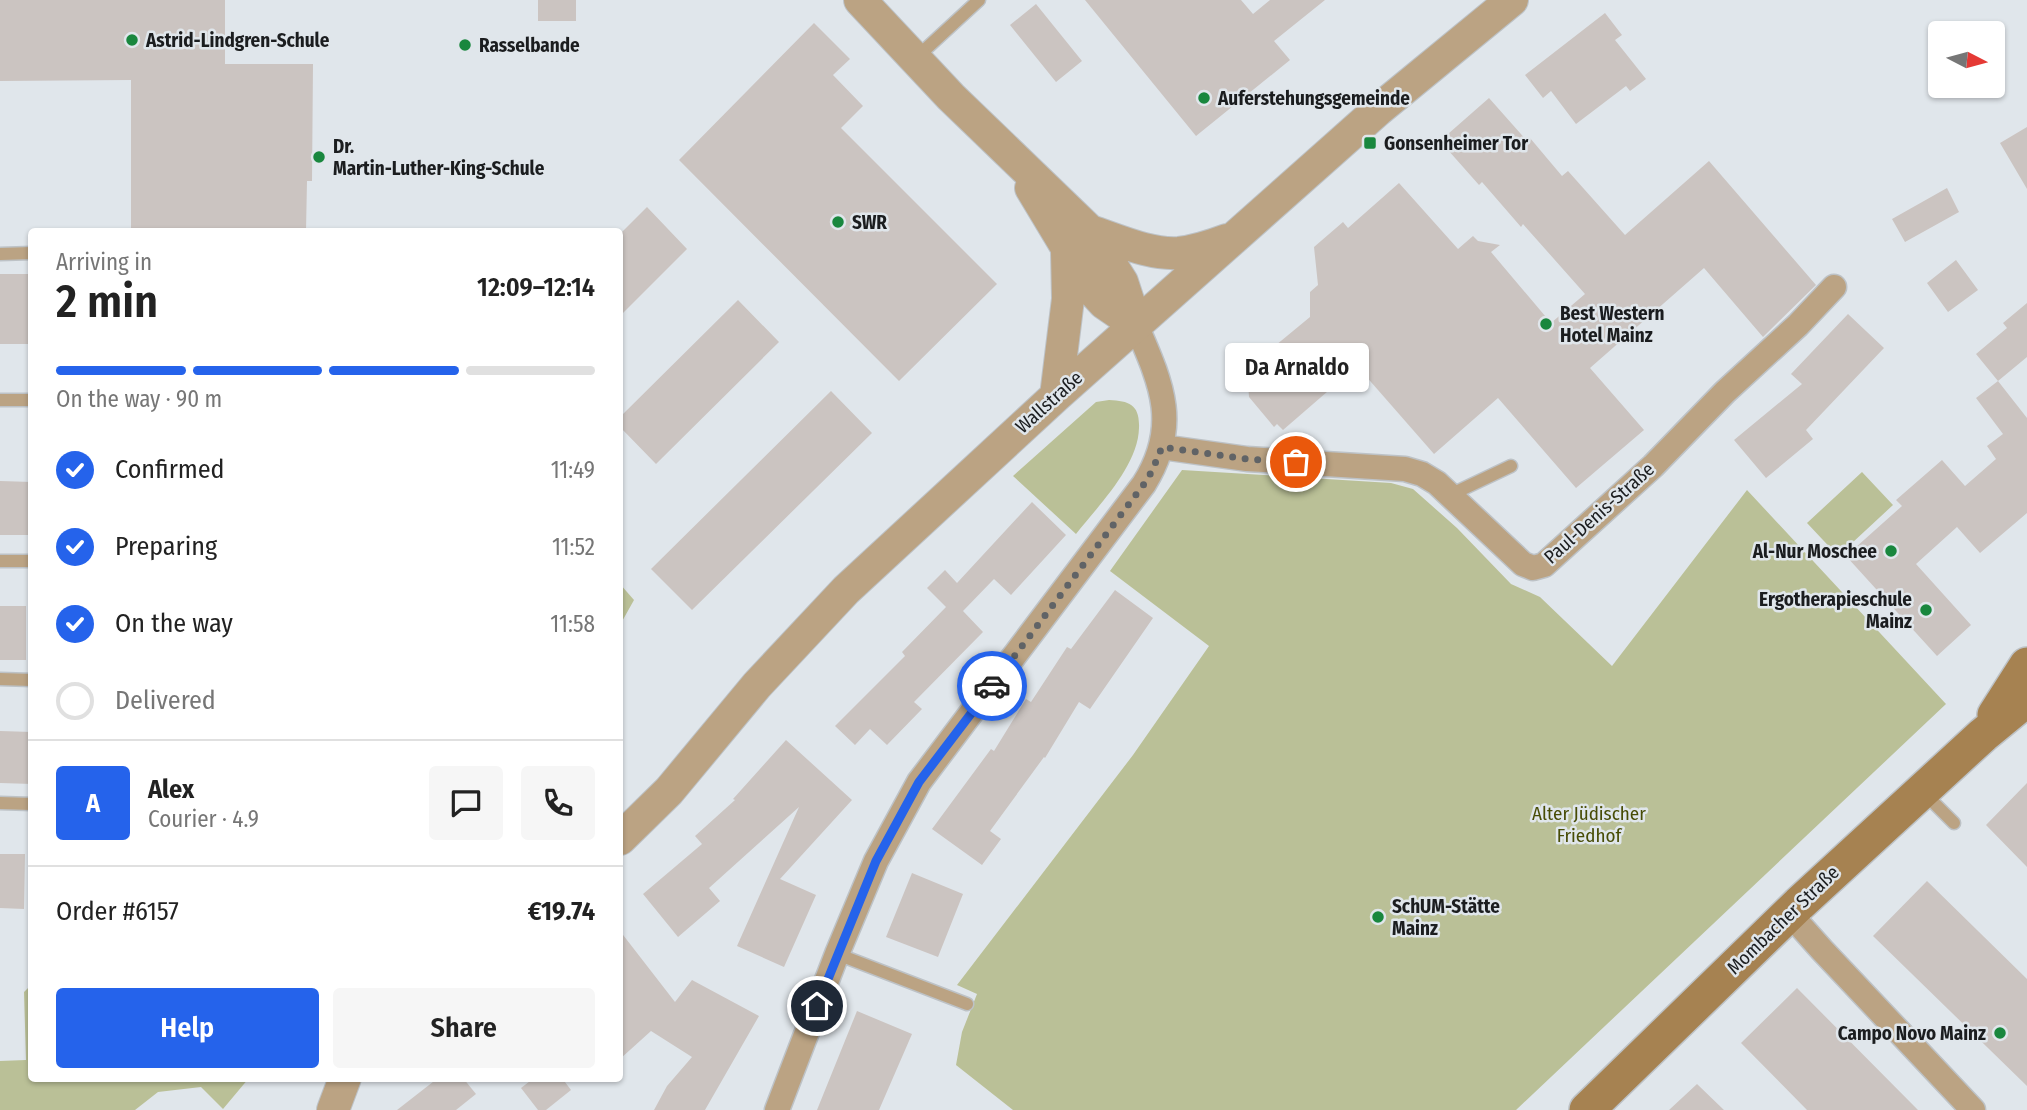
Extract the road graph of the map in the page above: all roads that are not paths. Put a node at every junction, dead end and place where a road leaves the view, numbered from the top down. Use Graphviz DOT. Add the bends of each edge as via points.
graph roads {
  1 [pos="860,0"];
  2 [pos="979,0"];
  3 [pos="1512,0"];
  4 [pos="916,58"];
  5 [pos="1235,238"];
  6 [pos="1078,241"];
  7 [pos="28,253"];
  8 [pos="0,254"];
  9 [pos="1834,287"];
  10 [pos="1136,325"];
  11 [pos="1056,396"];
  12 [pos="0,400"];
  13 [pos="28,400"];
  14 [pos="1162,447"];
  15 [pos="1511,466"];
  16 [pos="1450,495"];
  17 [pos="0,561"];
  18 [pos="28,562"];
  19 [pos="2027,665"];
  20 [pos="0,679"];
  21 [pos="28,680"];
  22 [pos="2027,699"];
  23 [pos="1983,735"];
  24 [pos="1922,791"];
  25 [pos="0,803"];
  26 [pos="28,804"];
  27 [pos="1955,823"];
  28 [pos="623,836"];
  29 [pos="1789,913"];
  30 [pos="837,954"];
  31 [pos="967,1004"];
  32 [pos="777,1110"];
  33 [pos="1587,1110"];
  34 [pos="1973,1110"];
  1 -- 4 [label="street"];
  2 -- 4 [label="lane"];
  3 -- 5 [label="street, Wallstraße" via="1378,110"];
  4 -- 6 [label="street" via="1011,154"];
  5 -- 6 [label="street" via="1177,253"];
  5 -- 10 [label="street, Wallstraße"];
  6 -- 10 [label="street" via="1122,282"];
  6 -- 11 [label="street"];
  7 -- 8 [label="lane"];
  9 -- 16 [label="street, Paul-Denis-Straße" via="1653,466 1544,565 1522,564"];
  10 -- 11 [label="street, Wallstraße"];
  10 -- 14 [label="street" via="1163,400"];
  11 -- 28 [label="street, Wallstraße" via="846,590 669,791"];
  12 -- 13 [label="lane"];
  14 -- 16 [label="street, Paul-Denis-Straße" via="1247,459 1405,469 1422,474"];
  14 -- 30 [label="street" via="1144,484 919,782 876,861"];
  15 -- 16 [label="lane"];
  17 -- 18 [label="lane"];
  19 -- 23 [label="main road, Mombacher Straße"];
  20 -- 21 [label="lane"];
  22 -- 23 [label="main road, Mombacher Straße"];
  23 -- 24 [label="main road, Mombacher Straße"];
  24 -- 27 [label="lane"];
  24 -- 29 [label="main road, Mombacher Straße"];
  25 -- 26 [label="lane"];
  29 -- 33 [label="main road, Mombacher Straße"];
  29 -- 34 [label="street"];
  30 -- 31 [label="lane"];
  30 -- 32 [label="street"];
}
